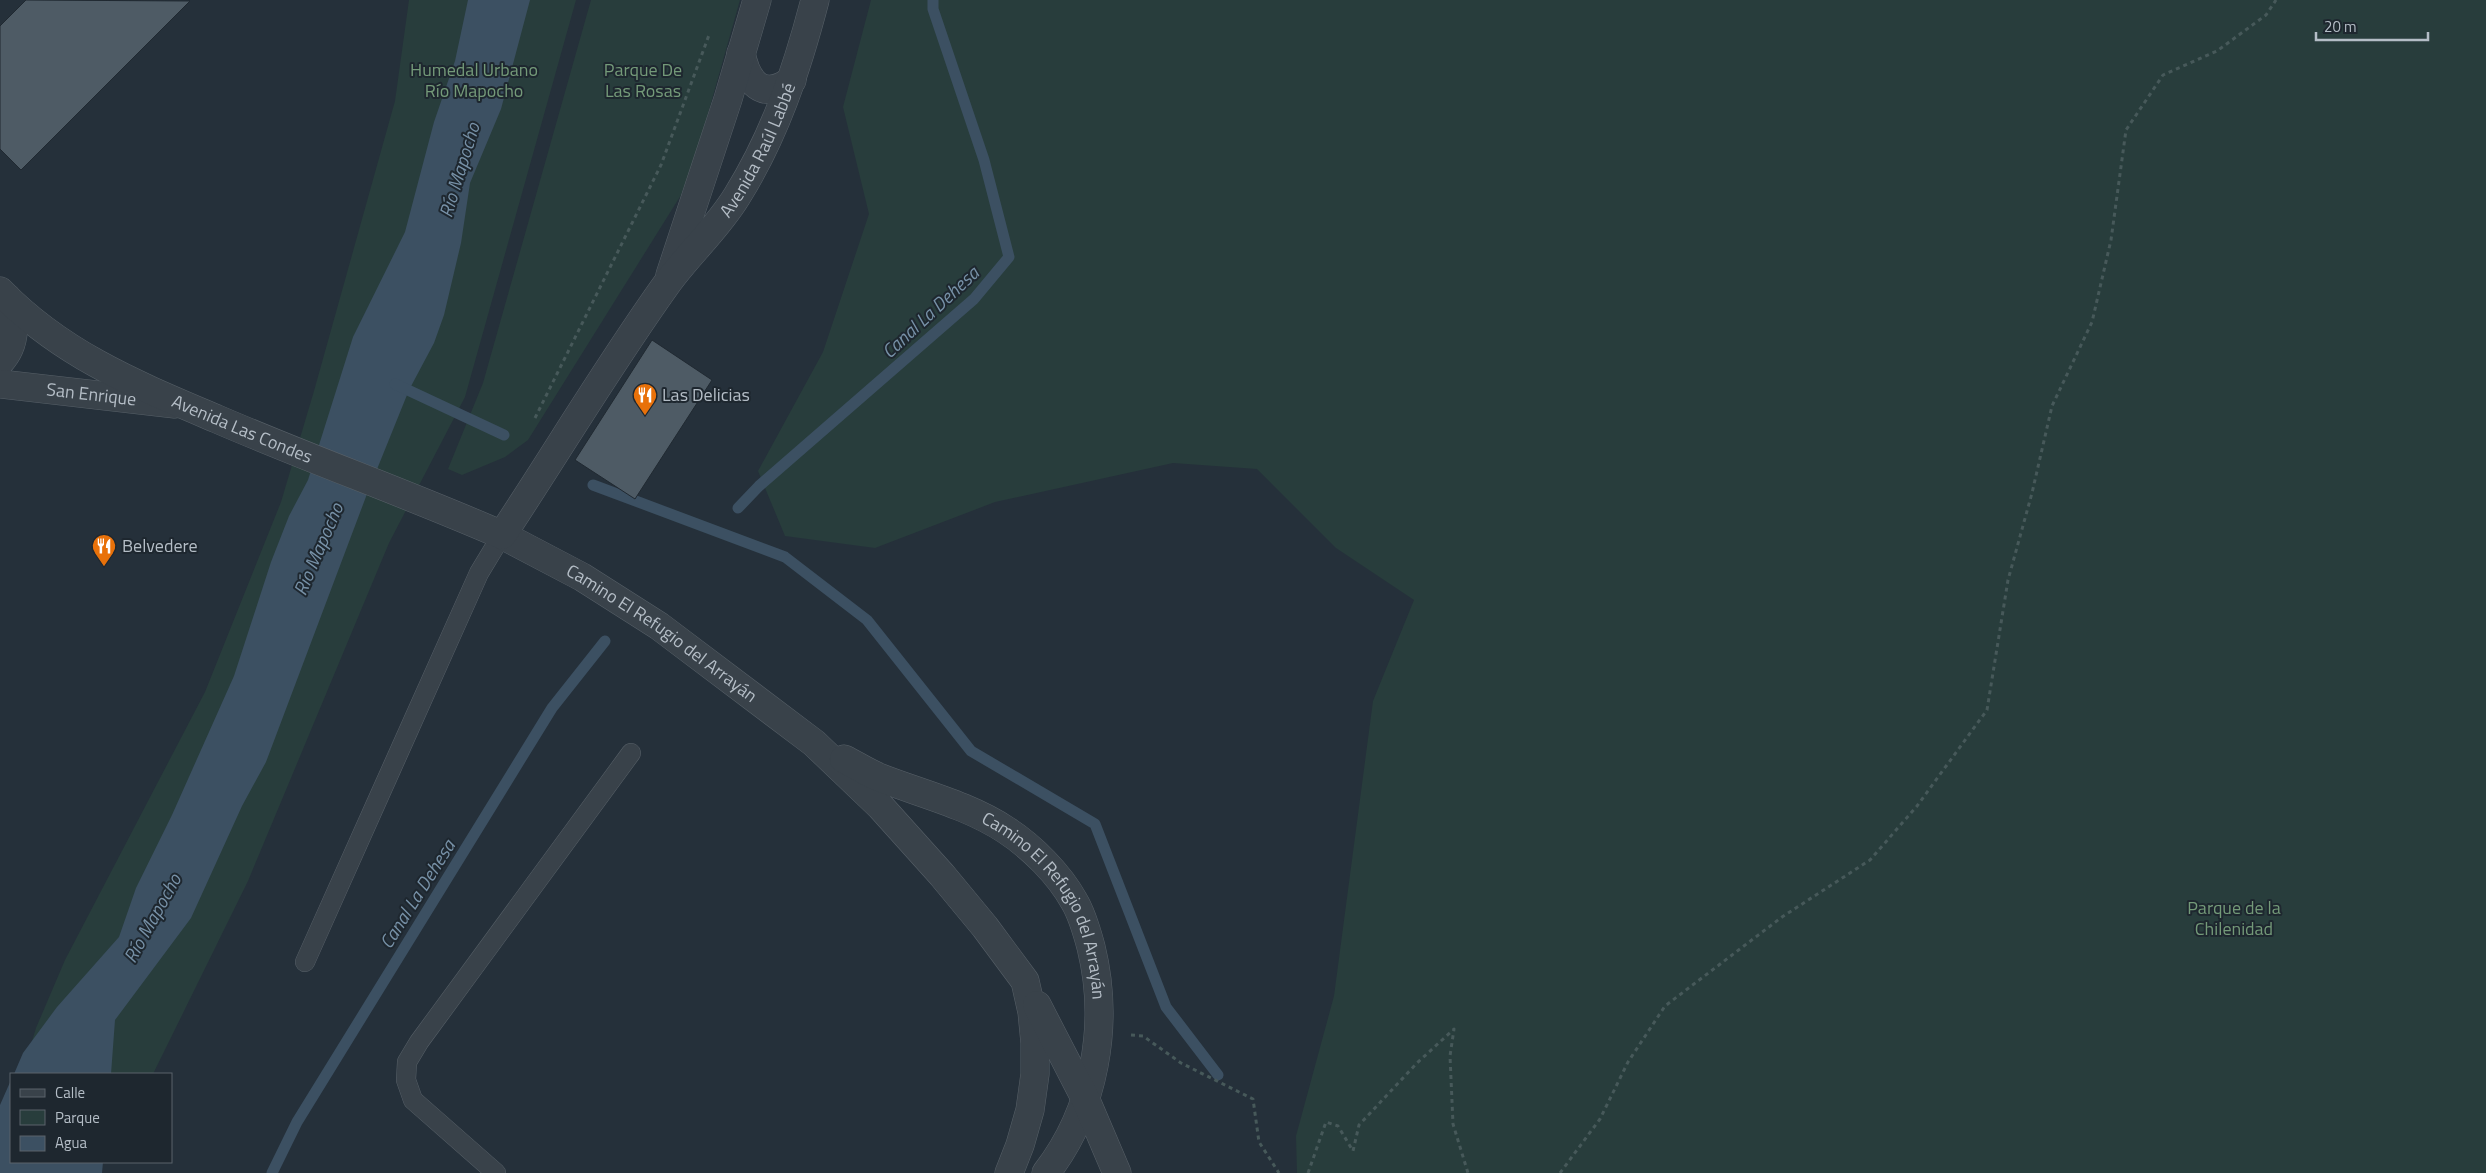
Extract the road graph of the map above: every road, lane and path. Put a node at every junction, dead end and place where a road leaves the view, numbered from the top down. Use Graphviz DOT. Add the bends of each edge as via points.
graph roads {
  1 [pos="757,0"];
  2 [pos="815,0"];
  3 [pos="2276,0"];
  4 [pos="712,28"];
  5 [pos="741,52"];
  6 [pos="792,80"];
  7 [pos="667,283"];
  8 [pos="3,294"];
  9 [pos="0,362"];
  10 [pos="0,384"];
  11 [pos="183,405"];
  12 [pos="532,424"];
  13 [pos="502,535"];
  14 [pos="814,743"];
  15 [pos="631,753"];
  16 [pos="305,962"];
  17 [pos="1025,981"];
  18 [pos="1099,1032"];
  19 [pos="1085,1098"];
  20 [pos="496,1173"];
  21 [pos="1008,1173"];
  22 [pos="1046,1173"];
  23 [pos="1117,1173"];
  24 [pos="1279,1173"];
  25 [pos="1308,1173"];
  26 [pos="1468,1173"];
  27 [pos="1560,1173"];
  1 -- 5 [label="street, Avenida Raúl Labbé"];
  2 -- 6 [label="street, Avenida Raúl Labbé"];
  3 -- 27 [label="path" via="2266,15 2217,51 2163,75 2126,130 2111,240 2092,322 2052,406 2008,580 1987,710 1917,806 1870,860 1782,917 1665,1006 1628,1062 1600,1119"];
  4 -- 12 [label="path" via="661,165"];
  5 -- 6 [label="street" via="748,78 758,86 770,90 782,88"];
  5 -- 7 [label="street, Avenida Raúl Labbé"];
  6 -- 7 [label="street, Avenida Raúl Labbé" via="770,136 737,197"];
  7 -- 13 [label="street, Avenida Raúl Labbé"];
  8 -- 9 [label="street" via="13,312 14,328 11,343"];
  8 -- 11 [label="street, Avenida Las Condes" via="38,325 107,371"];
  10 -- 11 [label="street, San Enrique"];
  11 -- 13 [label="street, Avenida Las Condes"];
  13 -- 14 [label="street, Camino El Refugio del Arrayán" via="582,577 659,626"];
  13 -- 16 [label="lane" via="479,573"];
  14 -- 17 [label="street, Camino El Refugio del Arrayán" via="880,806 942,875"];
  14 -- 18 [label="street, Camino El Refugio del Arrayán" via="878,778 970,812 1006,830 1059,879 1075,901 1086,931 1098,989"];
  15 -- 20 [label="lane" via="407,1062 406,1080 412,1100"];
  17 -- 19 [label="street"];
  17 -- 21 [label="street, Camino El Refugio del Arrayán" via="1032,1012 1035,1074 1030,1110"];
  18 -- 19 [label="street, Camino El Refugio del Arrayán"];
  18 -- 24 [label="path" via="1143,1036 1181,1063 1253,1099 1258,1142"];
  19 -- 22 [label="street, Camino El Refugio del Arrayán" via="1058,1158"];
  19 -- 23 [label="street"];
  25 -- 26 [label="path" via="1326,1122 1338,1126 1353,1151 1359,1125 1454,1029 1450,1056 1453,1124"];
}
